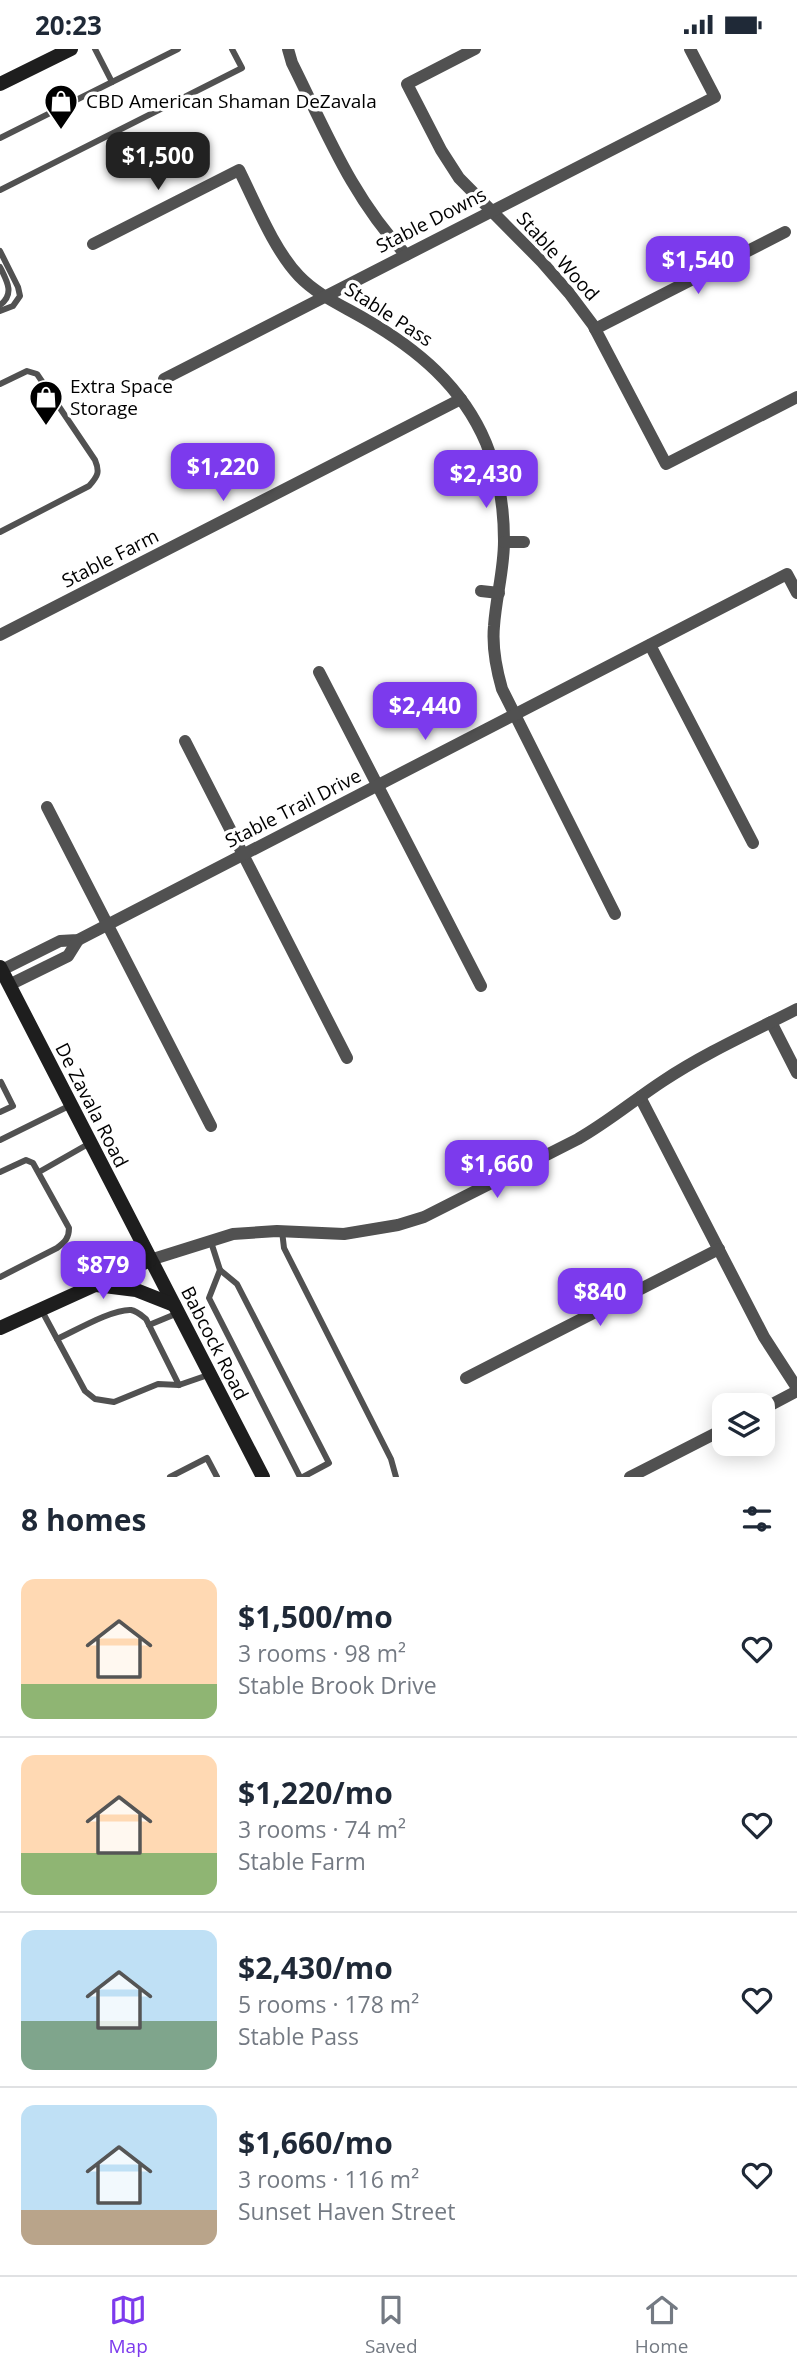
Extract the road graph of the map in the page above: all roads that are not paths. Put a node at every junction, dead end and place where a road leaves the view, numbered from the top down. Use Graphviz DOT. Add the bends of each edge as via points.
graph roads {
  1 [pos="71,49"];
  2 [pos="95,49"];
  3 [pos="178,49"];
  4 [pos="232,49"];
  5 [pos="279,49"];
  6 [pos="288,49"];
  7 [pos="475,49"];
  8 [pos="691,49"];
  9 [pos="292,63"];
  10 [pos="112,82"];
  11 [pos="0,84"];
  12 [pos="0,138"];
  13 [pos="0,190"];
  14 [pos="491,211"];
  15 [pos="785,232"];
  16 [pos="93,244"];
  17 [pos="0,251"];
  18 [pos="406,255"];
  19 [pos="0,267"];
  20 [pos="325,296"];
  21 [pos="0,305"];
  22 [pos="0,311"];
  23 [pos="595,329"];
  24 [pos="164,379"];
  25 [pos="0,384"];
  26 [pos="797,397"];
  27 [pos="461,399"];
  28 [pos="0,532"];
  29 [pos="504,542"];
  30 [pos="524,542"];
  31 [pos="481,591"];
  32 [pos="499,593"];
  33 [pos="797,593"];
  34 [pos="0,635"];
  35 [pos="650,645"];
  36 [pos="319,672"];
  37 [pos="514,715"];
  38 [pos="185,741"];
  39 [pos="378,785"];
  40 [pos="47,807"];
  41 [pos="753,843"];
  42 [pos="243,856"];
  43 [pos="615,914"];
  44 [pos="107,925"];
  45 [pos="78,940"];
  46 [pos="1,969"];
  47 [pos="481,986"];
  48 [pos="7,990"];
  49 [pos="797,1009"];
  50 [pos="771,1022"];
  51 [pos="347,1058"];
  52 [pos="797,1073"];
  53 [pos="1,1082"];
  54 [pos="640,1097"];
  55 [pos="71,1105"];
  56 [pos="0,1112"];
  57 [pos="211,1126"];
  58 [pos="1,1139"];
  59 [pos="90,1143"];
  60 [pos="0,1172"];
  61 [pos="39,1172"];
  62 [pos="282,1231"];
  63 [pos="211,1240"];
  64 [pos="719,1249"];
  65 [pos="150,1260"];
  66 [pos="220,1270"];
  67 [pos="0,1277"];
  68 [pos="94,1285"];
  69 [pos="41,1309"];
  70 [pos="176,1309"];
  71 [pos="149,1325"];
  72 [pos="0,1328"];
  73 [pos="57,1339"];
  74 [pos="210,1374"];
  75 [pos="466,1378"];
  76 [pos="179,1385"];
  77 [pos="797,1390"];
  78 [pos="775,1402"];
  79 [pos="712,1435"];
  80 [pos="170,1477"];
  81 [pos="217,1477"];
  82 [pos="263,1477"];
  83 [pos="301,1477"];
  84 [pos="396,1477"];
  85 [pos="631,1477"];
  1 -- 11 [label="main road"];
  2 -- 10 [label="lane"];
  3 -- 10 [label="lane"];
  4 -- 13 [label="lane" via="242,68"];
  5 -- 9 [label="street"];
  6 -- 9 [label="street"];
  7 -- 14 [label="street, Stable Wood" via="407,84 449,165"];
  8 -- 14 [label="street, Stable Downs" via="715,97"];
  9 -- 18 [label="street" via="366,207"];
  10 -- 12 [label="lane"];
  14 -- 18 [label="street, Stable Downs"];
  14 -- 23 [label="street, Stable Wood" via="569,293"];
  15 -- 23 [label="street"];
  16 -- 20 [label="street, Stable Pass" via="239,170 285,258"];
  17 -- 22 [label="lane" via="20,296 13,306"];
  18 -- 20 [label="street, Stable Downs"];
  19 -- 21 [label="lane" via="9,293"];
  20 -- 24 [label="street, Stable Downs"];
  20 -- 27 [label="street, Stable Pass" via="408,346"];
  23 -- 26 [label="street, Stable Wood" via="666,464"];
  25 -- 28 [label="lane" via="27,371 37,374 99,471 89,487"];
  27 -- 29 [label="street, Stable Pass" via="494,465"];
  27 -- 34 [label="street, Stable Farm"];
  29 -- 30 [label="street"];
  29 -- 32 [label="street, Stable Pass"];
  31 -- 32 [label="street"];
  32 -- 37 [label="street, Stable Pass" via="495,657"];
  33 -- 35 [label="street, Stable Trail Drive" via="787,574"];
  35 -- 37 [label="street, Stable Trail Drive"];
  35 -- 41 [label="street"];
  36 -- 39 [label="street"];
  37 -- 39 [label="street, Stable Trail Drive"];
  37 -- 43 [label="street, Stable Pass"];
  38 -- 42 [label="street"];
  39 -- 42 [label="street, Stable Trail Drive"];
  39 -- 47 [label="street"];
  40 -- 44 [label="street"];
  42 -- 44 [label="street, Stable Trail Drive"];
  42 -- 51 [label="street"];
  44 -- 45 [label="street, Stable Trail Drive"];
  44 -- 57 [label="street"];
  45 -- 46 [label="street, Stable Trail Drive" via="60,941"];
  45 -- 48 [label="street, Stable Trail Drive" via="68,956"];
  46 -- 48 [label="main road, De Zavala Road"];
  48 -- 55 [label="main road, De Zavala Road"];
  49 -- 50 [label="street"];
  50 -- 52 [label="street"];
  50 -- 54 [label="street"];
  53 -- 56 [label="lane" via="13,1106"];
  54 -- 62 [label="street" via="598,1128 424,1217 344,1234"];
  54 -- 64 [label="street"];
  55 -- 58 [label="lane"];
  55 -- 59 [label="main road, De Zavala Road"];
  59 -- 61 [label="lane"];
  59 -- 65 [label="main road, De Zavala Road"];
  60 -- 61 [label="lane" via="26,1160"];
  61 -- 67 [label="lane" via="69,1236 57,1248"];
  62 -- 63 [label="street"];
  62 -- 84 [label="lane" via="284,1248"];
  63 -- 65 [label="street"];
  63 -- 66 [label="lane"];
  64 -- 75 [label="street"];
  64 -- 77 [label="street"];
  65 -- 68 [label="main road"];
  65 -- 70 [label="main road, Babcock Road"];
  66 -- 83 [label="lane" via="209,1299"];
  66 -- 83 [label="lane" via="237,1285 329,1463"];
  68 -- 69 [label="main road"];
  68 -- 70 [label="main road" via="136,1290"];
  69 -- 72 [label="main road"];
  69 -- 73 [label="lane"];
  70 -- 71 [label="lane"];
  70 -- 74 [label="main road, Babcock Road"];
  71 -- 73 [label="lane" via="142,1315 130,1310"];
  71 -- 76 [label="lane"];
  73 -- 76 [label="lane" via="85,1391 101,1401 114,1402 158,1384"];
  74 -- 76 [label="lane"];
  74 -- 82 [label="main road, Babcock Road"];
  77 -- 78 [label="street"];
  79 -- 85 [label="street"];
  80 -- 81 [label="lane" via="206,1458"];
}
